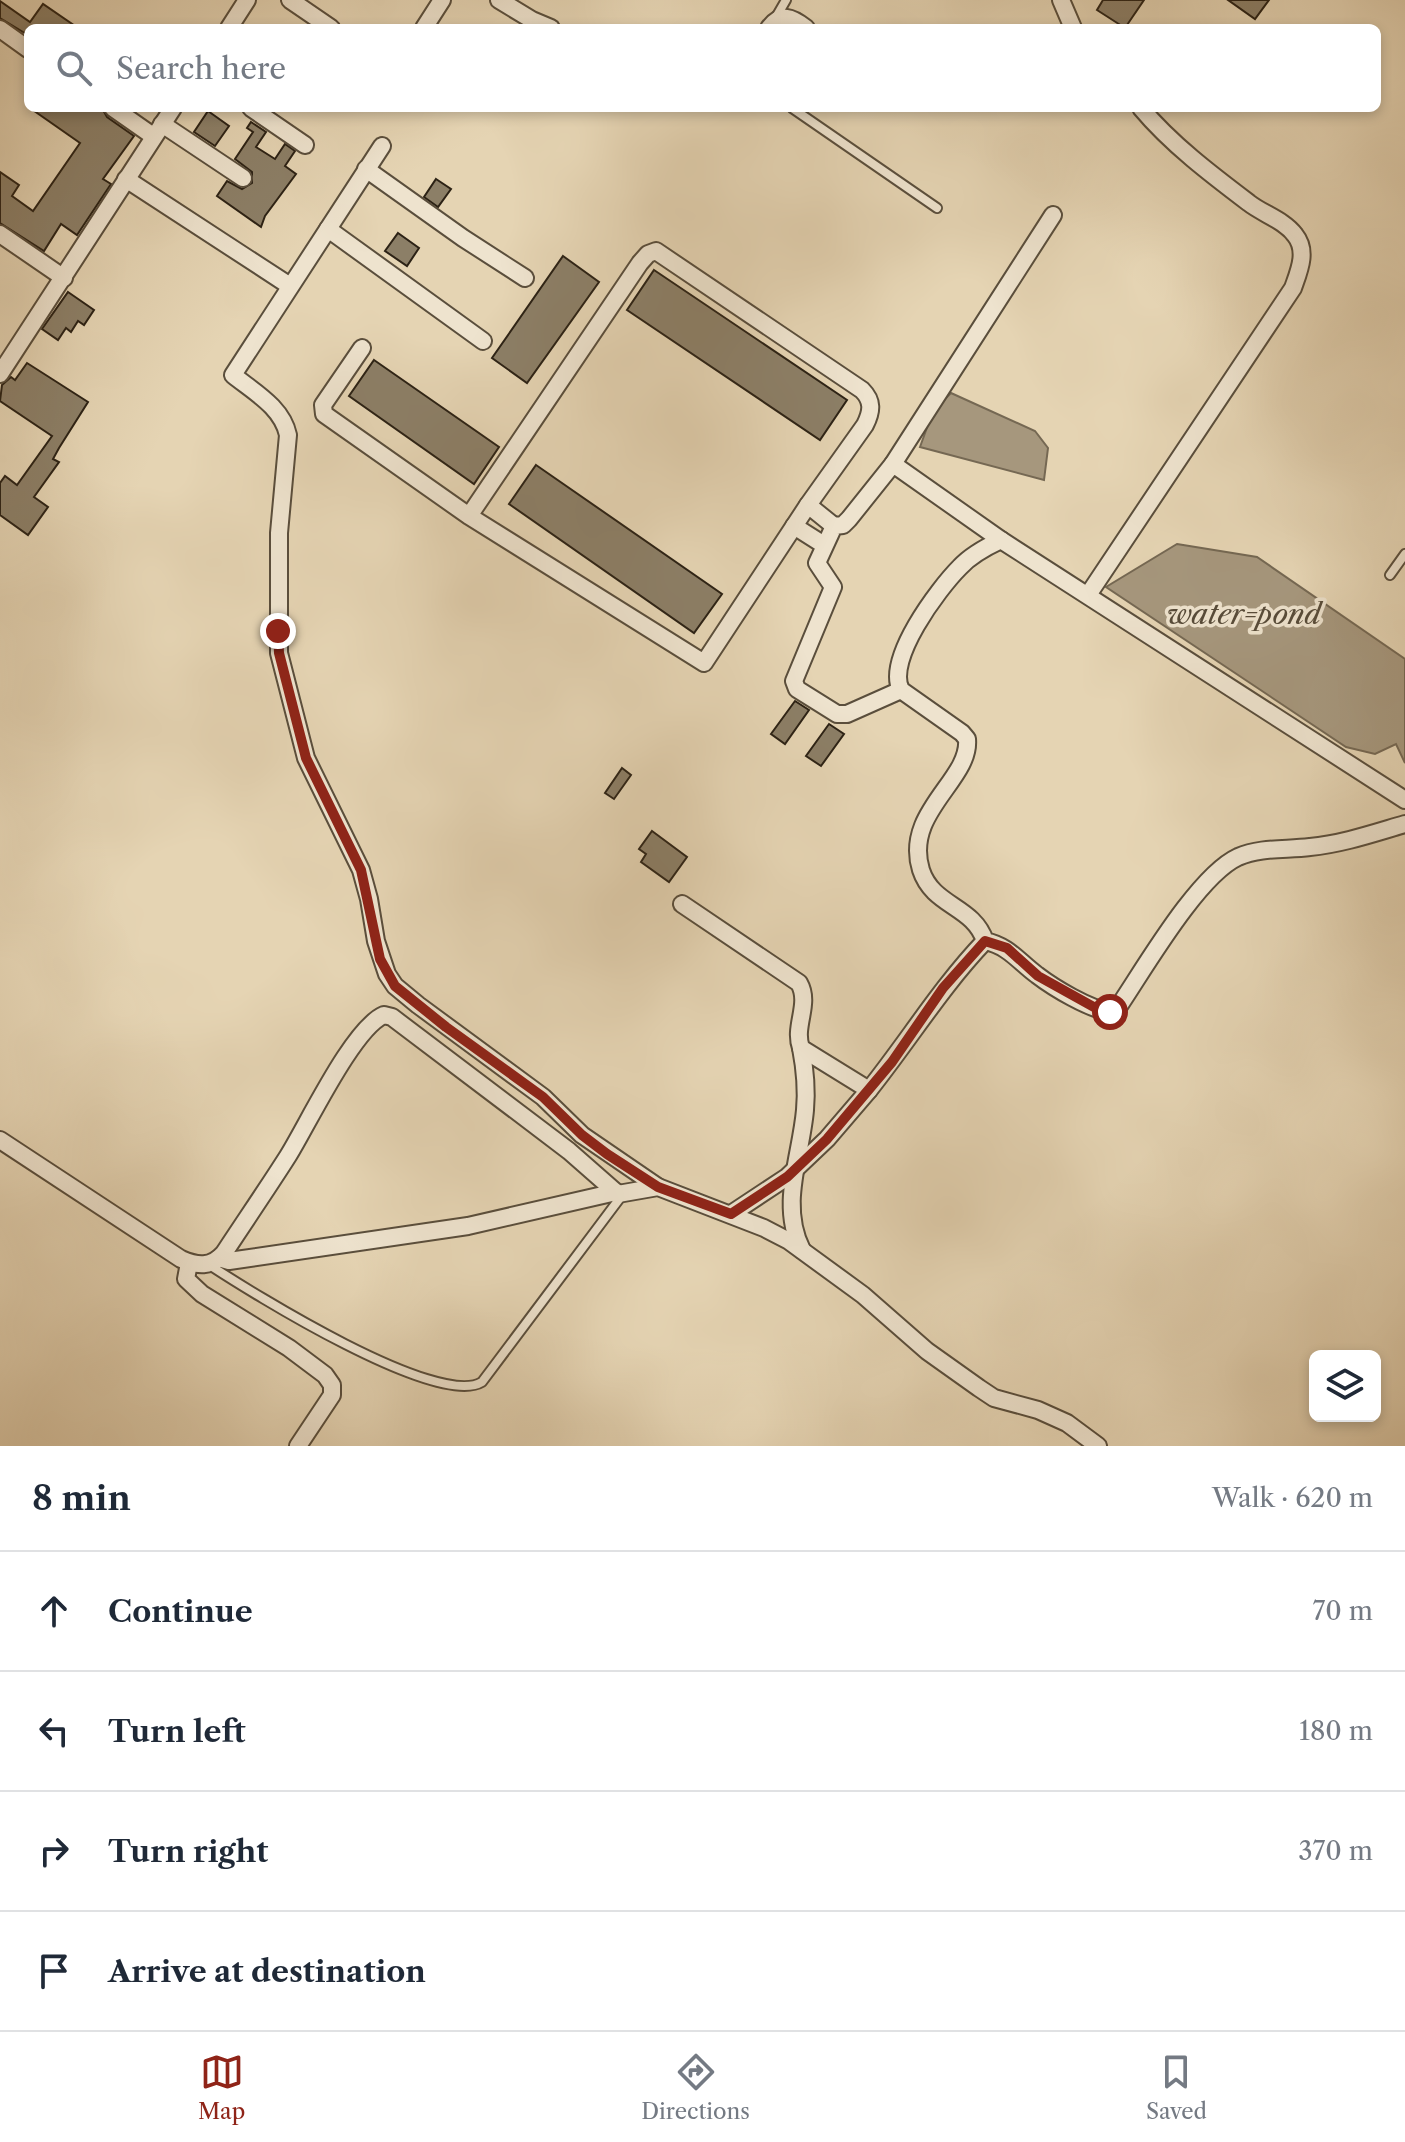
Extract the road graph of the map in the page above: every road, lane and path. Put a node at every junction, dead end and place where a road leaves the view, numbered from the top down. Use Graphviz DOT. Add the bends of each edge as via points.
graph roads {
  1 [pos="247,0"];
  2 [pos="290,0"];
  3 [pos="442,0"];
  4 [pos="499,0"];
  5 [pos="786,0"];
  6 [pos="1061,0"];
  7 [pos="232,24"];
  8 [pos="325,24"];
  9 [pos="427,24"];
  10 [pos="542,24"];
  11 [pos="772,24"];
  12 [pos="772,24"];
  13 [pos="800,24"];
  14 [pos="1071,24"];
  15 [pos="0,29"];
  16 [pos="24,46"];
  17 [pos="121,112"];
  18 [pos="170,112"];
  19 [pos="257,112"];
  20 [pos="798,112"];
  21 [pos="1145,112"];
  22 [pos="158,130"];
  23 [pos="305,145"];
  24 [pos="382,146"];
  25 [pos="366,169"];
  26 [pos="243,178"];
  27 [pos="126,179"];
  28 [pos="937,208"];
  29 [pos="1053,215"];
  30 [pos="328,229"];
  31 [pos="0,234"];
  32 [pos="64,278"];
  33 [pos="525,278"];
  34 [pos="290,286"];
  35 [pos="483,341"];
  36 [pos="362,348"];
  37 [pos="0,374"];
  38 [pos="893,464"];
  39 [pos="808,505"];
  40 [pos="469,516"];
  41 [pos="794,526"];
  42 [pos="834,526"];
  43 [pos="1001,540"];
  44 [pos="824,545"];
  45 [pos="1405,554"];
  46 [pos="1390,575"];
  47 [pos="1088,595"];
  48 [pos="901,690"];
  49 [pos="1405,800"];
  50 [pos="1405,824"];
  51 [pos="682,904"];
  52 [pos="985,941"];
  53 [pos="801,1048"];
  54 [pos="869,1090"];
  55 [pos="0,1140"];
  56 [pos="794,1171"];
  57 [pos="658,1187"];
  58 [pos="620,1193"];
  59 [pos="731,1214"];
  60 [pos="802,1250"];
  61 [pos="214,1261"];
  62 [pos="189,1263"];
  63 [pos="298,1446"];
  64 [pos="1098,1446"];
  1 -- 7 [label="street"];
  2 -- 8 [label="street"];
  3 -- 9 [label="street"];
  4 -- 10 [label="street"];
  5 -- 11 [label="lane"];
  6 -- 14 [label="street"];
  12 -- 13 [label="street" via="787,16"];
  15 -- 16 [label="street"];
  17 -- 22 [label="street"];
  18 -- 22 [label="street"];
  19 -- 23 [label="street"];
  20 -- 28 [label="lane"];
  21 -- 47 [label="street" via="1250,204 1295,235 1302,263 1293,288"];
  22 -- 26 [label="street"];
  22 -- 27 [label="street"];
  24 -- 25 [label="street"];
  25 -- 30 [label="street"];
  25 -- 33 [label="street"];
  27 -- 32 [label="street"];
  27 -- 34 [label="street"];
  29 -- 38 [label="street"];
  30 -- 34 [label="street"];
  30 -- 35 [label="street"];
  31 -- 32 [label="street"];
  32 -- 37 [label="street"];
  34 -- 57 [label="street" via="233,375 272,405 285,424 279,653 306,758 361,870 380,959 395,986 418,1005 543,1097 607,1154"];
  36 -- 40 [label="street" via="323,405 324,414"];
  38 -- 42 [label="street" via="849,519"];
  38 -- 43 [label="street"];
  39 -- 40 [label="street" via="871,414 867,395 656,251 640,263"];
  39 -- 41 [label="street"];
  39 -- 42 [label="street"];
  40 -- 41 [label="street" via="704,663"];
  41 -- 44 [label="street"];
  42 -- 44 [label="street"];
  43 -- 47 [label="street"];
  43 -- 48 [label="street" via="960,567 908,638 896,670"];
  44 -- 48 [label="street" via="817,563 833,587 796,674 797,689 837,714"];
  45 -- 46 [label="lane"];
  47 -- 49 [label="street"];
  48 -- 52 [label="street" via="967,739 967,753 925,822 918,853 929,886 981,927"];
  50 -- 52 [label="street" via="1334,843 1235,858 1184,909 1110,1012 1038,976 1002,945"];
  51 -- 53 [label="street" via="799,983 804,998 797,1031"];
  52 -- 54 [label="street" via="943,988"];
  53 -- 54 [label="street"];
  53 -- 56 [label="street" via="805,1113"];
  54 -- 56 [label="street"];
  55 -- 62 [label="street"];
  56 -- 59 [label="street"];
  56 -- 60 [label="street" via="792,1223"];
  57 -- 58 [label="street"];
  57 -- 59 [label="street"];
  58 -- 61 [label="street" via="468,1226"];
  58 -- 61 [label="lane" via="473,1388 425,1380 374,1359 244,1287"];
  58 -- 61 [label="street" via="457,1065 384,1015 368,1025 290,1153"];
  59 -- 60 [label="street"];
  60 -- 64 [label="street" via="960,1376 994,1398 1067,1423"];
  61 -- 62 [label="street"];
  62 -- 63 [label="street" via="186,1279 202,1294 289,1348 332,1385 332,1395"];
}
